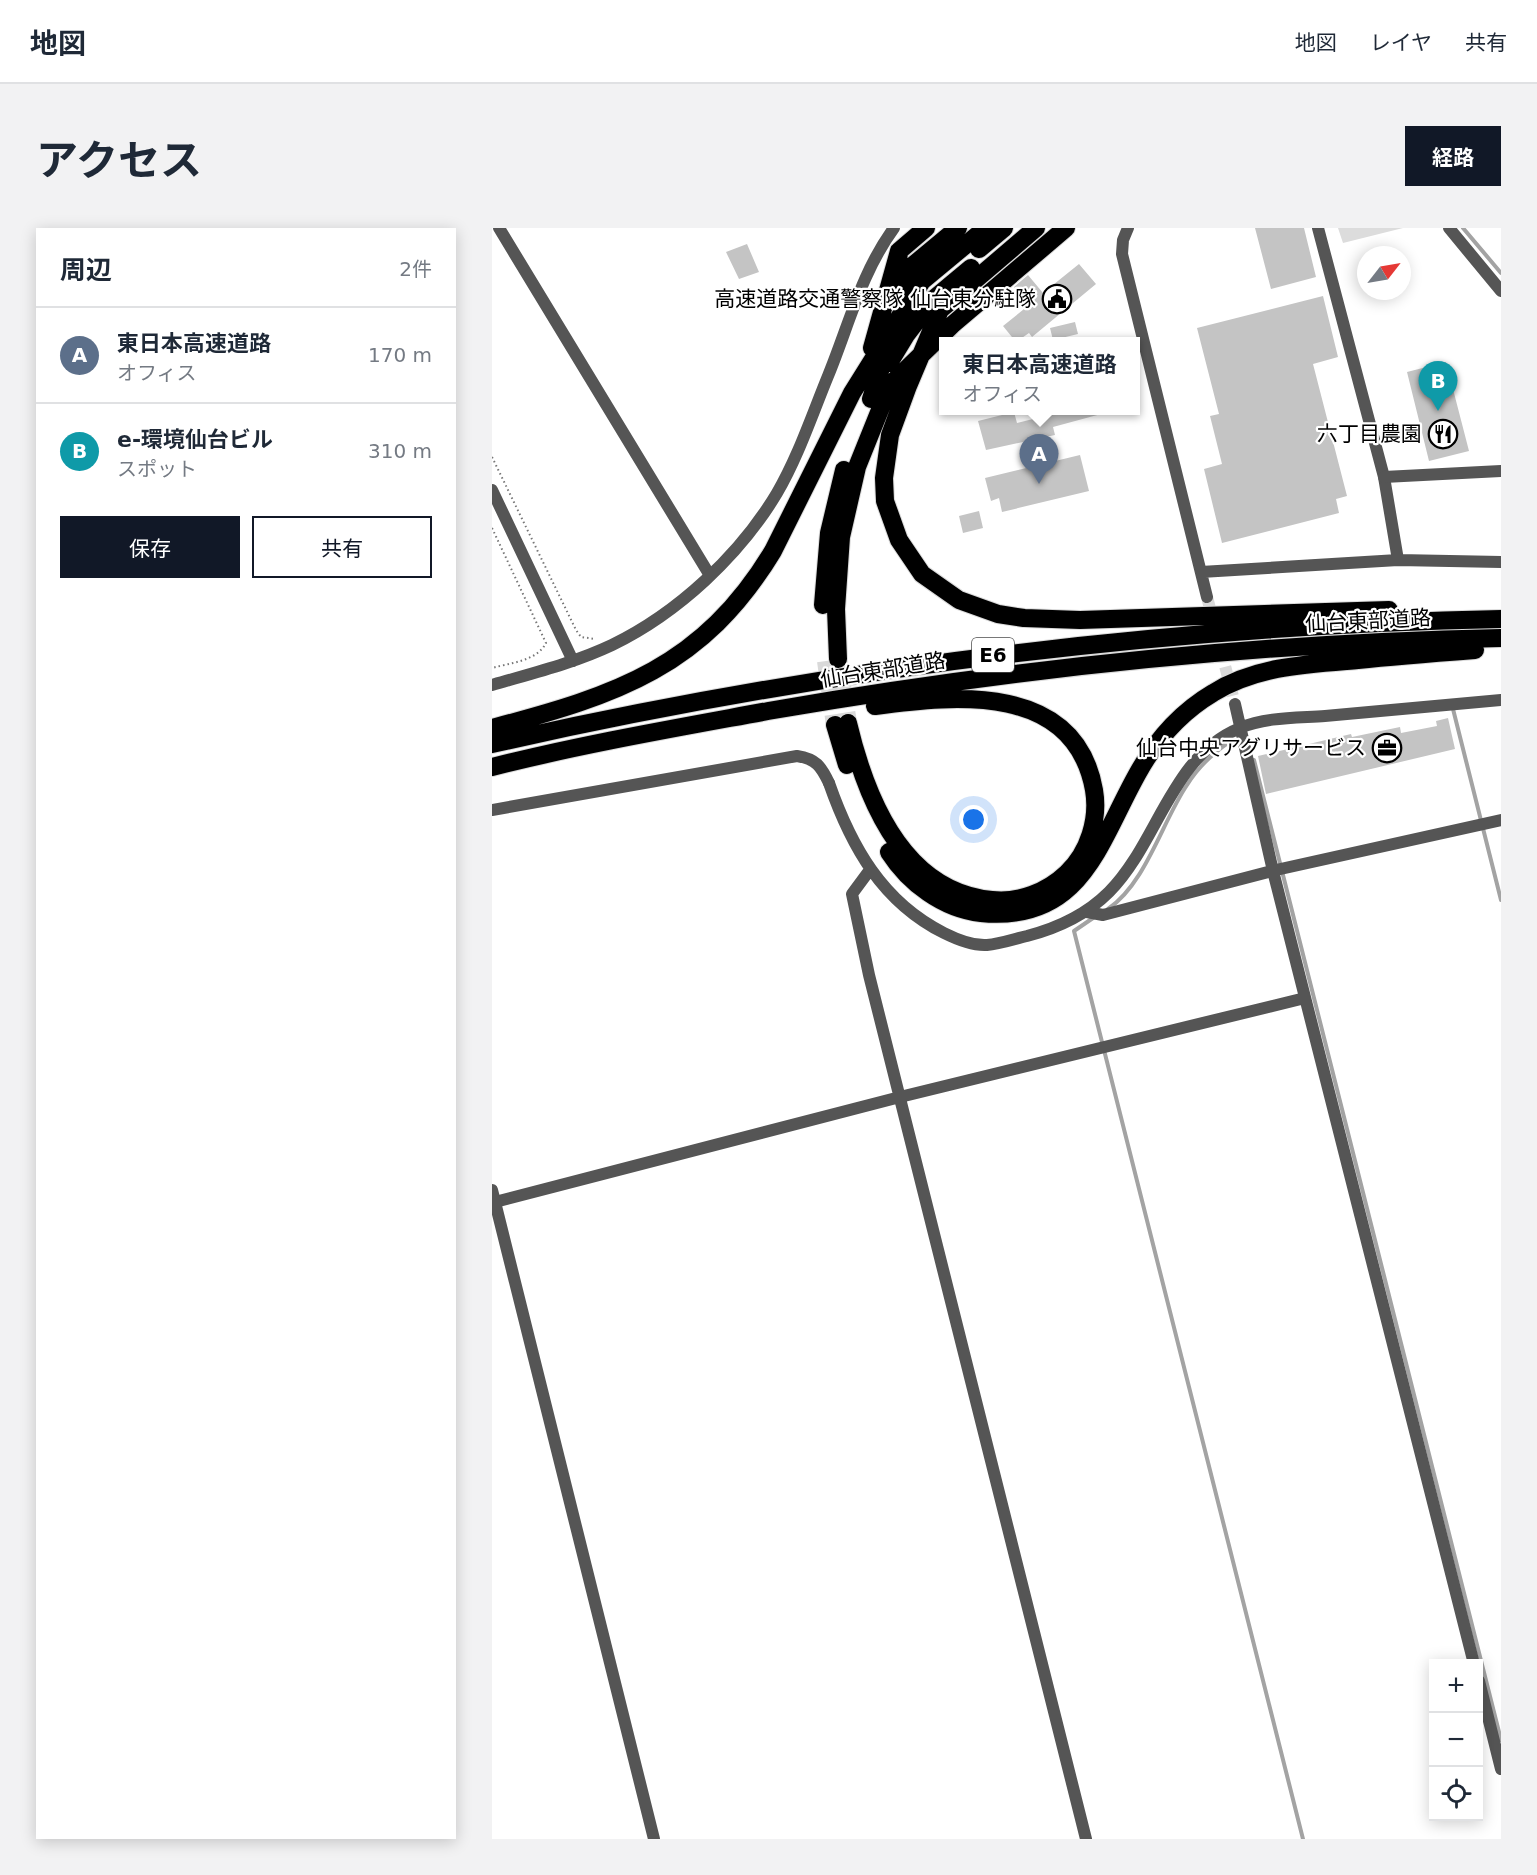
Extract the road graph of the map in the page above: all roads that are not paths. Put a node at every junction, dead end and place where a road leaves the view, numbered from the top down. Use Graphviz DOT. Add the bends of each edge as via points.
graph roads {
  1 [pos="499,228"];
  2 [pos="894,228"];
  3 [pos="926,228"];
  4 [pos="942,228"];
  5 [pos="958,228"];
  6 [pos="972,228"];
  7 [pos="986,228"];
  8 [pos="1004,228"];
  9 [pos="1018,228"];
  10 [pos="1036,228"];
  11 [pos="1052,228"];
  12 [pos="1066,228"];
  13 [pos="1080,228"];
  14 [pos="1128,228"];
  15 [pos="1318,228"];
  16 [pos="1449,228"];
  17 [pos="899,251"];
  18 [pos="1501,291"];
  19 [pos="938,304"];
  20 [pos="895,323"];
  21 [pos="940,337"];
  22 [pos="953,337"];
  23 [pos="939,338"];
  24 [pos="939,344"];
  25 [pos="939,349"];
  26 [pos="923,352"];
  27 [pos="865,369"];
  28 [pos="892,385"];
  29 [pos="1501,471"];
  30 [pos="1384,477"];
  31 [pos="492,489"];
  32 [pos="1398,560"];
  33 [pos="1501,562"];
  34 [pos="1200,572"];
  35 [pos="709,574"];
  36 [pos="1207,597"];
  37 [pos="1501,618"];
  38 [pos="1501,638"];
  39 [pos="1501,649"];
  40 [pos="832,660"];
  41 [pos="573,661"];
  42 [pos="492,685"];
  43 [pos="1501,700"];
  44 [pos="1235,704"];
  45 [pos="492,728"];
  46 [pos="1240,728"];
  47 [pos="620,738"];
  48 [pos="492,744"];
  49 [pos="492,766"];
  50 [pos="492,810"];
  51 [pos="1501,820"];
  52 [pos="1279,870"];
  53 [pos="870,871"];
  54 [pos="1095,913"];
  55 [pos="1305,998"];
  56 [pos="900,1097"];
  57 [pos="494,1196"];
  58 [pos="1473,1659"];
  59 [pos="1483,1697"];
  60 [pos="1501,1769"];
  61 [pos="654,1839"];
  62 [pos="1086,1839"];
  1 -- 35 [label="street"];
  2 -- 35 [label="street" via="862,282 833,363 778,491 735,550"];
  3 -- 17 [label="highway"];
  4 -- 20 [label="highway" via="905,259"];
  5 -- 20 [label="highway" via="911,267"];
  6 -- 20 [label="highway" via="917,274"];
  7 -- 20 [label="highway" via="922,281"];
  8 -- 20 [label="highway"];
  9 -- 19 [label="highway"];
  10 -- 19 [label="highway"];
  11 -- 26 [label="highway" via="946,317"];
  12 -- 21 [label="highway"];
  13 -- 22 [label="highway"];
  14 -- 34 [label="street" via="1122,254"];
  15 -- 30 [label="street"];
  16 -- 18 [label="street"];
  17 -- 20 [label="highway"];
  17 -- 27 [label="highway"];
  19 -- 20 [label="highway"];
  19 -- 26 [label="highway"];
  19 -- 28 [label="highway"];
  20 -- 27 [label="highway"];
  20 -- 28 [label="highway"];
  23 -- 26 [label="highway"];
  24 -- 26 [label="highway"];
  25 -- 28 [label="highway"];
  26 -- 28 [label="highway"];
  27 -- 45 [label="highway" via="773,551 726,616 655,672 603,696"];
  28 -- 37 [label="highway" via="884,478 891,521 922,574 950,595 978,608 1024,618 1080,620 1419,610"];
  28 -- 40 [label="highway" via="857,467 841,537"];
  29 -- 30 [label="street"];
  30 -- 32 [label="street"];
  31 -- 41 [label="street"];
  32 -- 33 [label="street"];
  32 -- 34 [label="street"];
  34 -- 36 [label="street"];
  35 -- 41 [label="street" via="644,626"];
  37 -- 48 [label="highway, 仙台東部道路 / E6" via="1210,633 972,657 714,698"];
  38 -- 47 [label="highway, 仙台東部道路 / E6" via="1272,649 1066,667 866,695"];
  39 -- 47 [label="highway" via="1313,663 1250,675 1214,692 1181,717 1152,749 1086,872 1046,903 1010,914 971,912 954,906 937,898 905,872 868,818 852,780 841,724 880,814 907,857 941,886 979,899 1019,899 1053,884 1067,873 1090,837 1095,816 1093,785 1076,744 1053,722 1016,705 979,699 918,700 723,729"];
  41 -- 42 [label="street"];
  43 -- 46 [label="street" via="1278,720"];
  44 -- 46 [label="street"];
  46 -- 52 [label="street"];
  46 -- 54 [label="street" via="1198,757"];
  47 -- 49 [label="highway, 仙台東部道路 / E6"];
  50 -- 53 [label="street" via="797,756 819,764 849,836"];
  51 -- 52 [label="street"];
  52 -- 54 [label="street"];
  52 -- 55 [label="street"];
  53 -- 54 [label="street" via="924,923 965,941 985,945 1038,933"];
  53 -- 56 [label="street" via="852,894"];
  55 -- 56 [label="street"];
  55 -- 58 [label="street"];
  56 -- 57 [label="street"];
  56 -- 62 [label="street"];
  57 -- 61 [label="street"];
  59 -- 60 [label="street"];
}
